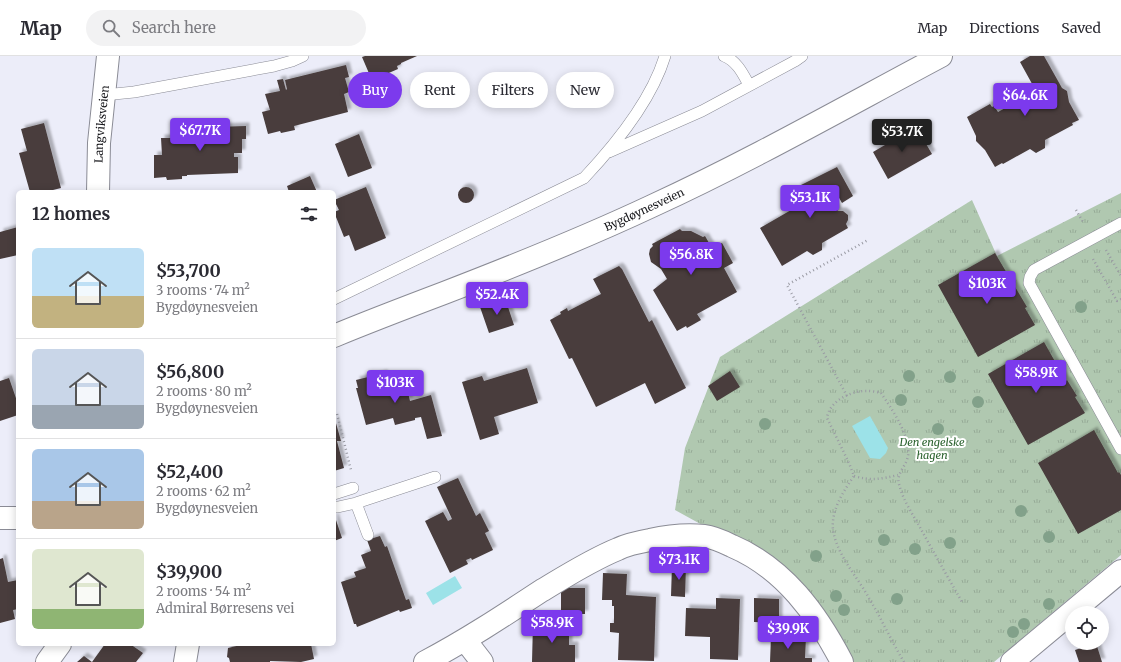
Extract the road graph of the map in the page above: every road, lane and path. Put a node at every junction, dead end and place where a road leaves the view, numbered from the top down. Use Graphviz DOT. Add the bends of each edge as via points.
graph roads {
  1 [pos="108,56"];
  2 [pos="303,56"];
  3 [pos="665,56"];
  4 [pos="724,56"];
  5 [pos="802,56"];
  6 [pos="941,56"];
  7 [pos="749,85"];
  8 [pos="104,95"];
  9 [pos="608,152"];
  10 [pos="98,190"];
  11 [pos="1076,210"];
  12 [pos="1121,223"];
  13 [pos="1085,226"];
  14 [pos="1098,235"];
  15 [pos="868,240"];
  16 [pos="1084,243"];
  17 [pos="1121,276"];
  18 [pos="336,298"];
  19 [pos="1121,299"];
  20 [pos="336,335"];
  21 [pos="847,396"];
  22 [pos="337,414"];
  23 [pos="1121,449"];
  24 [pos="898,475"];
  25 [pos="854,476"];
  26 [pos="435,477"];
  27 [pos="353,488"];
  28 [pos="336,493"];
  29 [pos="356,502"];
  30 [pos="336,507"];
  31 [pos="0,518"];
  32 [pos="16,518"];
  33 [pos="368,535"];
  34 [pos="1121,572"];
  35 [pos="962,602"];
  36 [pos="465,640"];
  37 [pos="59,646"];
  38 [pos="188,646"];
  39 [pos="47,662"];
  40 [pos="185,662"];
  41 [pos="425,662"];
  42 [pos="482,662"];
  43 [pos="842,662"];
  44 [pos="904,662"];
  45 [pos="1012,662"];
  1 -- 8 [label="street, Langviksveien"];
  2 -- 8 [label="lane" via="274,66 134,92"];
  3 -- 9 [label="lane" via="661,69 638,110"];
  4 -- 7 [label="lane" via="731,59"];
  5 -- 7 [label="lane"];
  6 -- 20 [label="street, Bygdøynesveien" via="657,204 568,243"];
  7 -- 9 [label="lane" via="702,111"];
  8 -- 10 [label="street, Langviksveien"];
  9 -- 18 [label="lane" via="584,178"];
  11 -- 13 [label="path"];
  12 -- 14 [label="lane"];
  14 -- 16 [label="lane"];
  14 -- 17 [label="path"];
  15 -- 21 [label="path" via="787,285"];
  16 -- 19 [label="path" via="1117,301"];
  16 -- 23 [label="lane" via="1034,270 1029,283"];
  21 -- 24 [label="path" via="869,390 881,393 886,400 907,442 908,456"];
  21 -- 25 [label="path" via="835,403 827,412 826,418"];
  22 -- 27 [label="path" via="354,482"];
  24 -- 25 [label="path" via="876,480"];
  24 -- 35 [label="path" via="909,508"];
  25 -- 44 [label="path" via="835,508 833,528 836,544 870,598"];
  26 -- 29 [label="lane"];
  27 -- 28 [label="lane"];
  29 -- 30 [label="lane"];
  29 -- 33 [label="lane"];
  31 -- 32 [label="street"];
  34 -- 45 [label="street"];
  36 -- 41 [label="street"];
  36 -- 42 [label="street"];
  36 -- 43 [label="street" via="555,583 619,548 663,537 705,536 743,550 771,568 789,584 820,624"];
  37 -- 39 [label="street"];
  38 -- 40 [label="street"];
}
